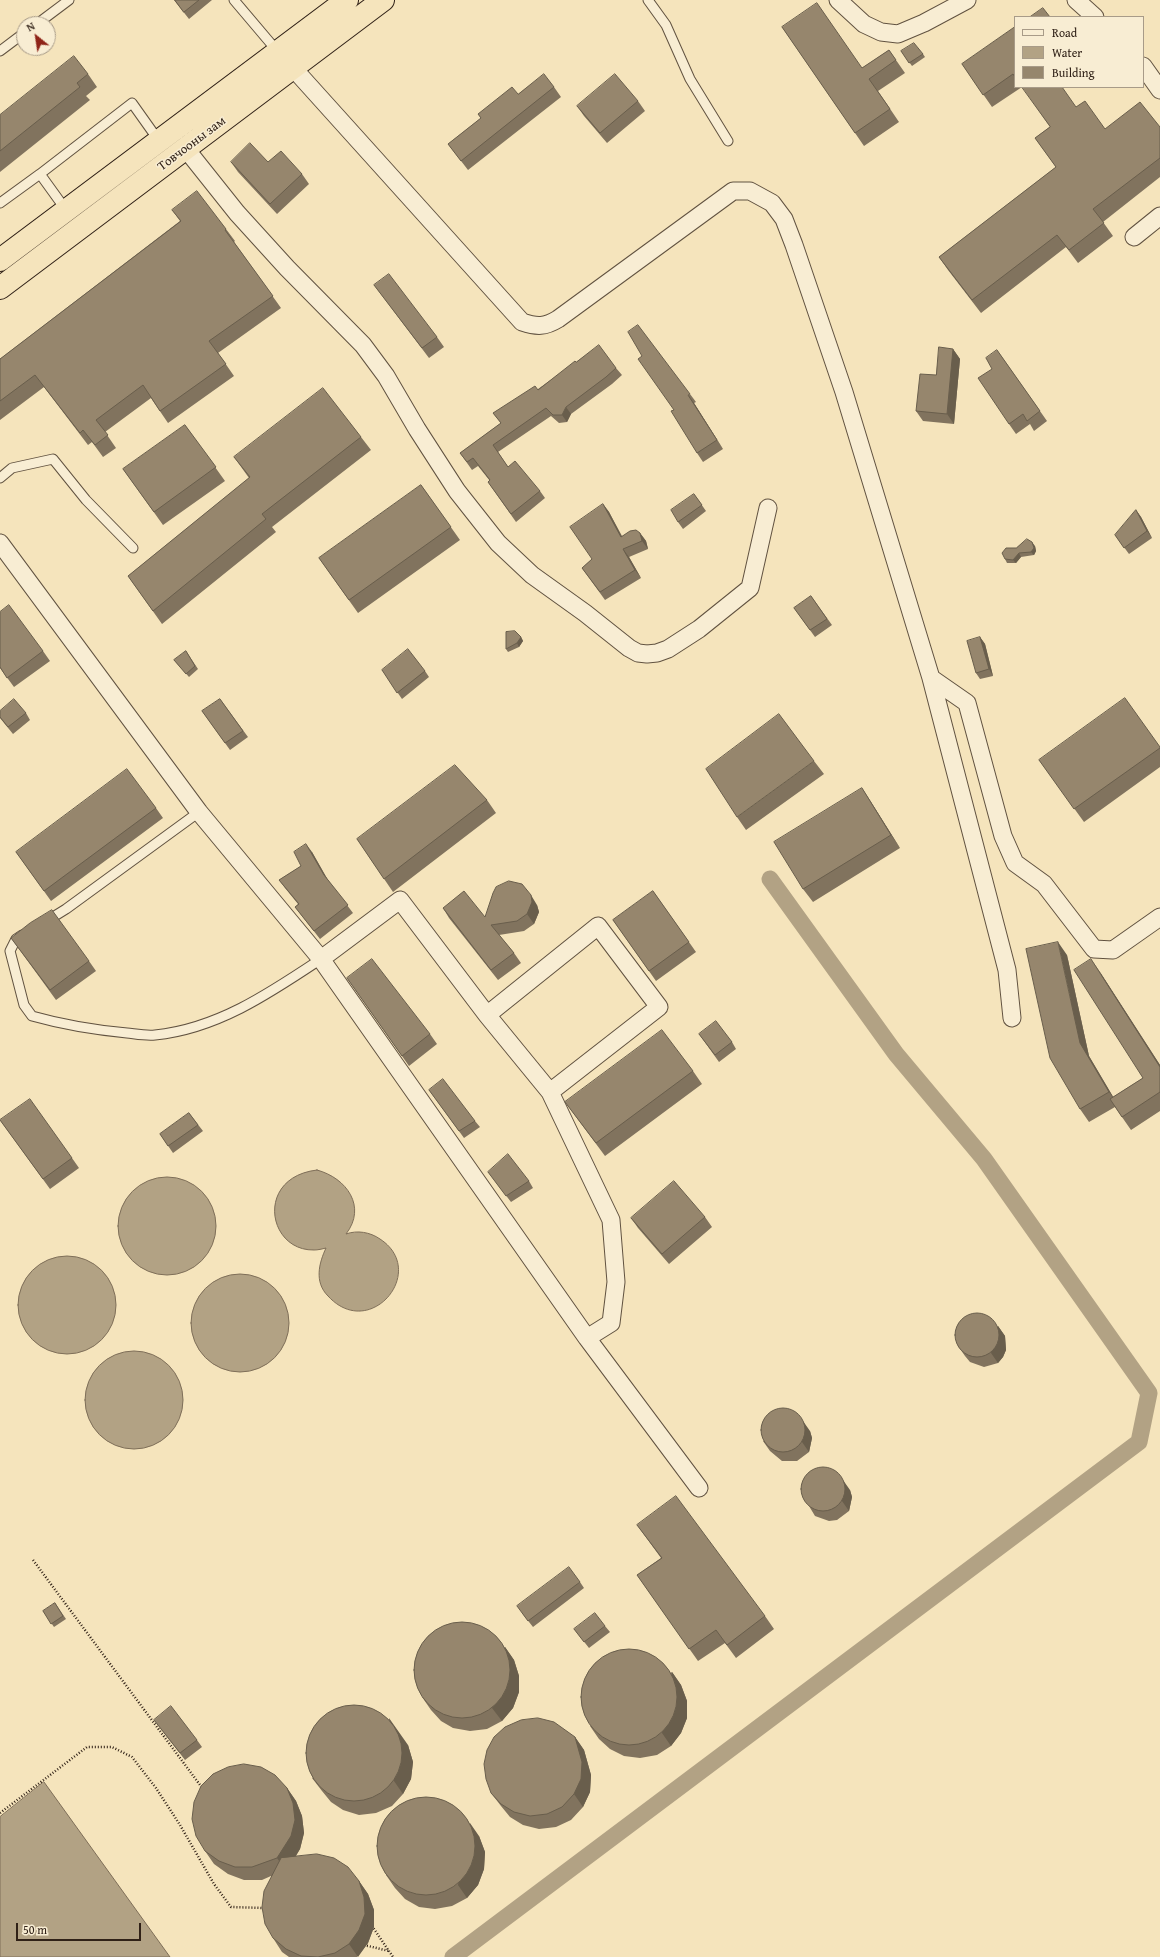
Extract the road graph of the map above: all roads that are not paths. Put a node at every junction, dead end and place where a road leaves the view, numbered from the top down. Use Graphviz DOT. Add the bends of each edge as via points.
graph roads {
  1 [pos="69,0"];
  2 [pos="234,0"];
  3 [pos="347,0"];
  4 [pos="383,0"];
  5 [pos="648,0"];
  6 [pos="838,0"];
  7 [pos="967,0"];
  8 [pos="1076,0"];
  9 [pos="48,16"];
  10 [pos="1094,16"];
  11 [pos="16,39"];
  12 [pos="0,51"];
  13 [pos="278,52"];
  14 [pos="1144,67"];
  15 [pos="294,68"];
  16 [pos="1160,90"];
  17 [pos="159,141"];
  18 [pos="728,141"];
  19 [pos="186,149"];
  20 [pos="40,174"];
  21 [pos="0,203"];
  22 [pos="66,210"];
  23 [pos="1160,216"];
  24 [pos="1134,237"];
  25 [pos="0,260"];
  26 [pos="0,288"];
  27 [pos="0,478"];
  28 [pos="768,508"];
  29 [pos="0,543"];
  30 [pos="133,548"];
  31 [pos="931,678"];
  32 [pos="199,812"];
  33 [pos="1160,917"];
  34 [pos="321,959"];
  35 [pos="487,1015"];
  36 [pos="1012,1018"];
  37 [pos="550,1092"];
  38 [pos="586,1338"];
  39 [pos="699,1488"];
  1 -- 9 [label="lane"];
  2 -- 13 [label="lane"];
  3 -- 13 [label="highway, Товчооны зам"];
  4 -- 15 [label="highway, Товчооны зам"];
  5 -- 18 [label="lane" via="666,25 690,78"];
  6 -- 7 [label="street" via="864,24 881,32 898,34 924,24"];
  8 -- 10 [label="street"];
  11 -- 12 [label="lane"];
  13 -- 15 [label="street"];
  13 -- 17 [label="highway, Товчооны зам"];
  14 -- 16 [label="street"];
  15 -- 19 [label="highway, Товчооны зам"];
  15 -- 31 [label="street" via="522,322 537,327 558,320 733,191 750,191 772,203 784,219 794,245 844,392"];
  17 -- 20 [label="lane" via="132,103"];
  17 -- 22 [label="highway, Товчооны зам"];
  19 -- 26 [label="highway, Товчооны зам"];
  19 -- 28 [label="street" via="237,213 363,345 386,376 457,491 498,543 532,575 629,648 647,654 668,649 699,629 750,588"];
  20 -- 21 [label="lane"];
  20 -- 22 [label="lane"];
  22 -- 25 [label="highway, Товчооны зам"];
  23 -- 24 [label="street"];
  27 -- 30 [label="lane" via="12,468 53,459 86,500"];
  29 -- 32 [label="street"];
  31 -- 33 [label="street" via="967,703 1002,836 1015,863 1044,884 1094,949 1113,950"];
  31 -- 36 [label="street" via="1007,970"];
  32 -- 34 [label="street"];
  32 -- 34 [label="lane" via="66,909 16,940 10,951 15,976 24,1005 32,1016 71,1027 124,1033 153,1035 188,1029 263,997"];
  34 -- 35 [label="street" via="400,900"];
  34 -- 38 [label="street"];
  35 -- 37 [label="street"];
  35 -- 37 [label="street" via="598,926 659,1007"];
  37 -- 38 [label="street" via="611,1220 616,1282 610,1323"];
  38 -- 39 [label="street"];
}
